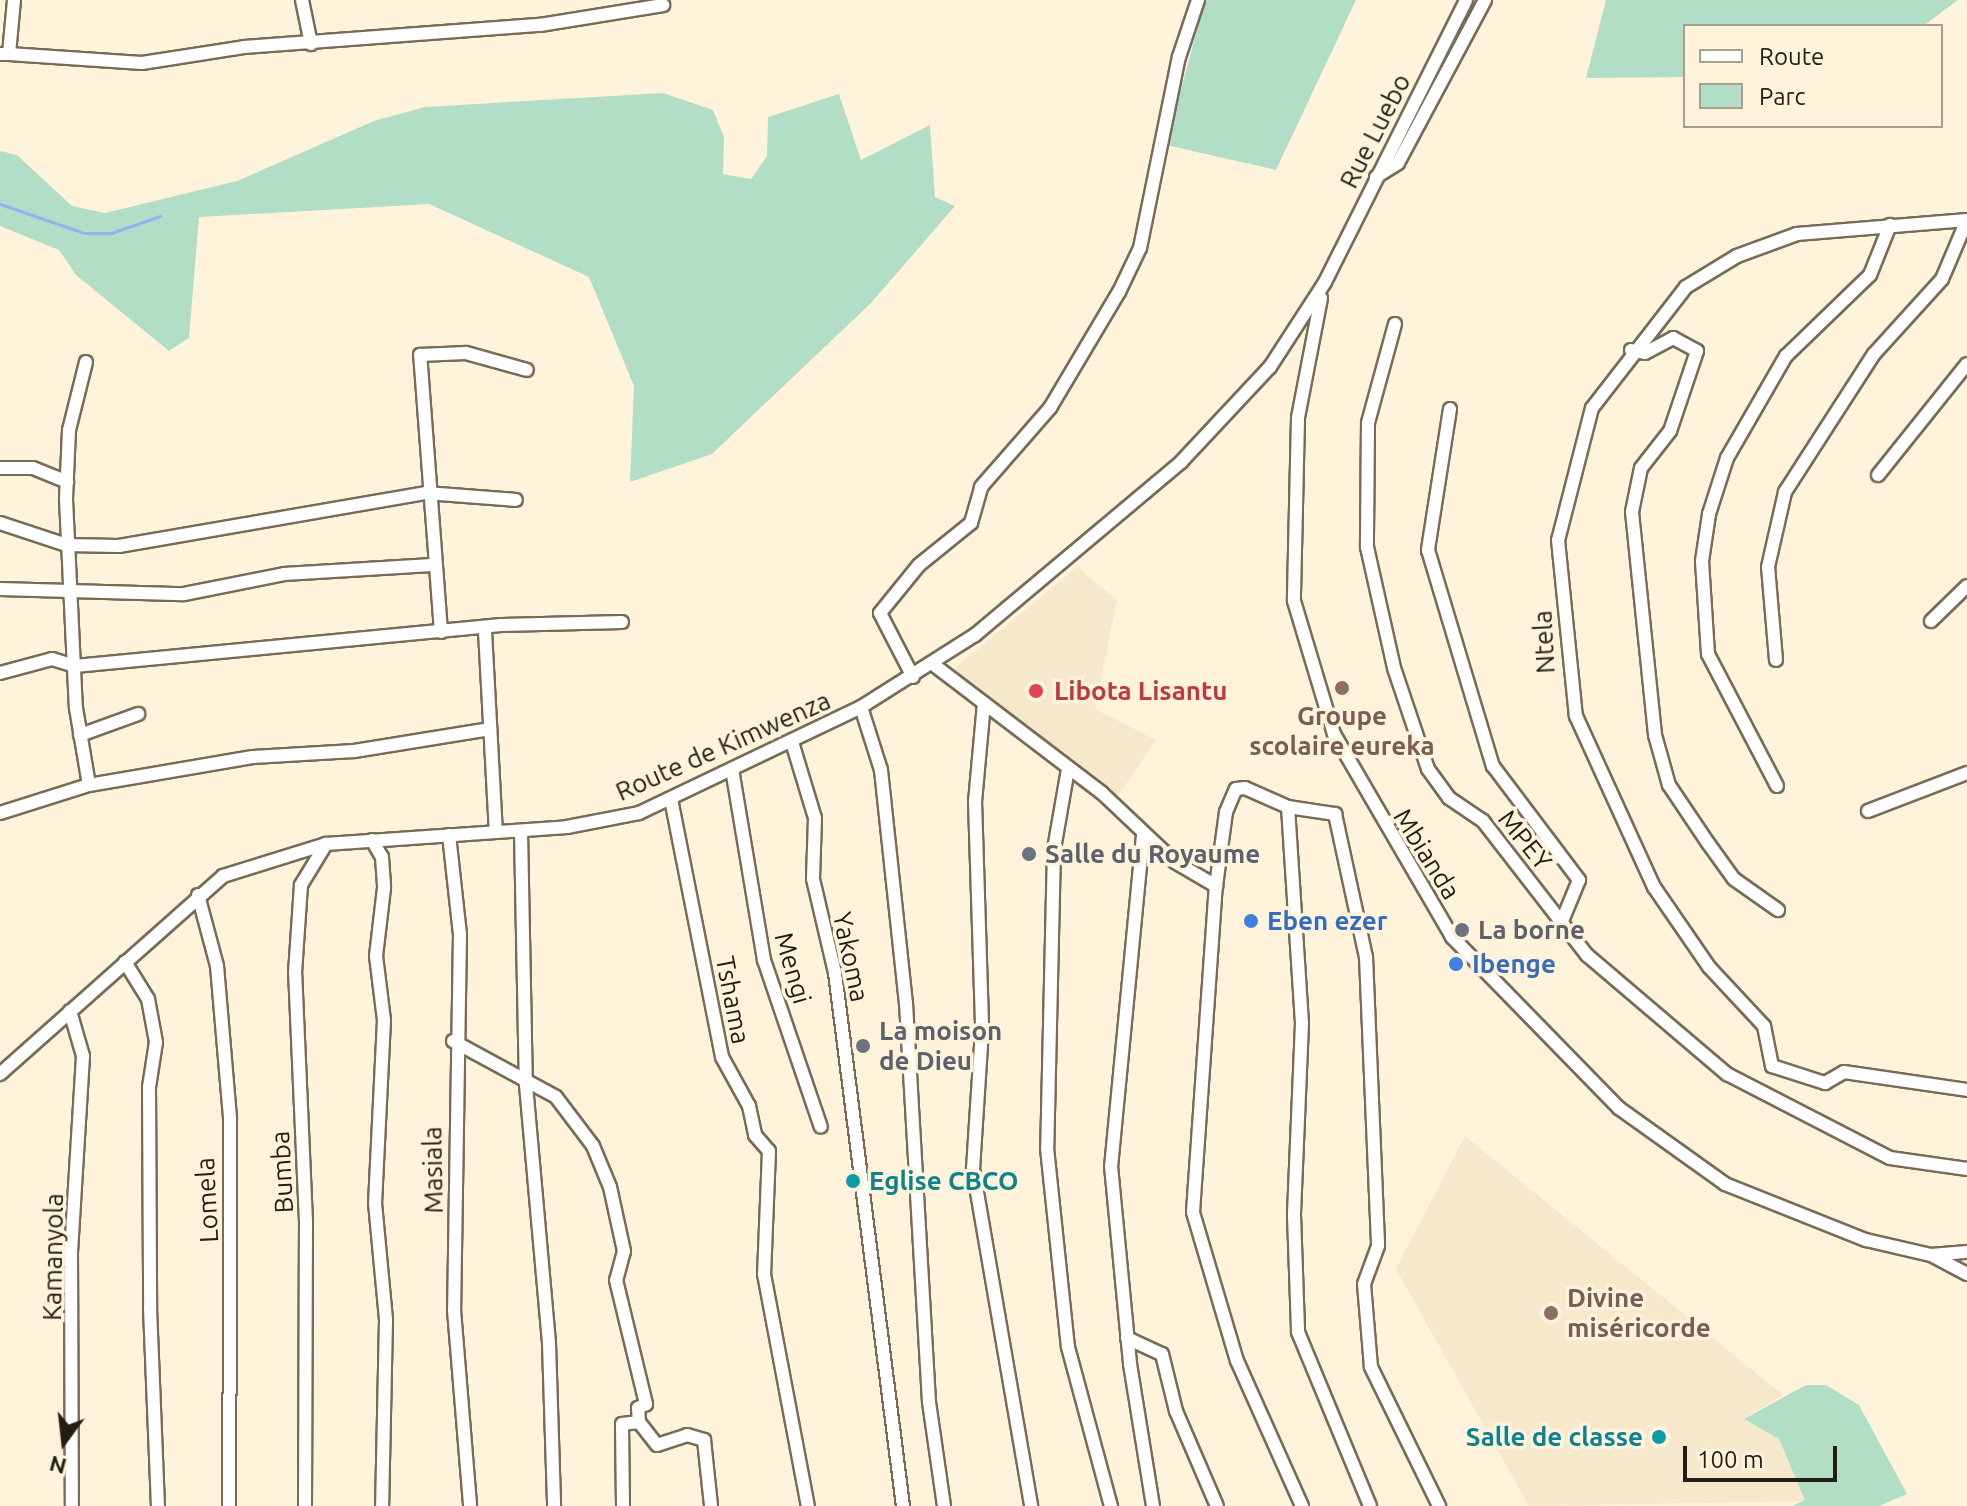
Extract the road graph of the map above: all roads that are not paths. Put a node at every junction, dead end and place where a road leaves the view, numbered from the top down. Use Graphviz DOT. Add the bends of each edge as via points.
graph roads {
  1 [pos="14,0"];
  2 [pos="302,0"];
  3 [pos="1198,0"];
  4 [pos="1466,0"];
  5 [pos="1485,0"];
  6 [pos="663,5"];
  7 [pos="311,44"];
  8 [pos="4,54"];
  9 [pos="1376,177"];
  10 [pos="1967,220"];
  11 [pos="1890,225"];
  12 [pos="1325,282"];
  13 [pos="1395,324"];
  14 [pos="1631,350"];
  15 [pos="86,362"];
  16 [pos="1967,364"];
  17 [pos="527,370"];
  18 [pos="1450,409"];
  19 [pos="0,468"];
  20 [pos="1878,475"];
  21 [pos="67,482"];
  22 [pos="426,493"];
  23 [pos="516,500"];
  24 [pos="0,523"];
  25 [pos="67,545"];
  26 [pos="432,565"];
  27 [pos="1967,586"];
  28 [pos="0,589"];
  29 [pos="70,592"];
  30 [pos="1931,621"];
  31 [pos="622,622"];
  32 [pos="485,631"];
  33 [pos="441,632"];
  34 [pos="1776,660"];
  35 [pos="934,665"];
  36 [pos="75,666"];
  37 [pos="0,673"];
  38 [pos="913,677"];
  39 [pos="984,703"];
  40 [pos="861,707"];
  41 [pos="138,714"];
  42 [pos="490,729"];
  43 [pos="80,735"];
  44 [pos="792,742"];
  45 [pos="732,769"];
  46 [pos="1068,769"];
  47 [pos="1967,773"];
  48 [pos="89,785"];
  49 [pos="1777,786"];
  50 [pos="671,799"];
  51 [pos="1288,807"];
  52 [pos="1868,811"];
  53 [pos="0,813"];
  54 [pos="521,831"];
  55 [pos="496,832"];
  56 [pos="449,835"];
  57 [pos="1143,835"];
  58 [pos="372,840"];
  59 [pos="326,844"];
  60 [pos="1216,886"];
  61 [pos="198,895"];
  62 [pos="1778,910"];
  63 [pos="1562,921"];
  64 [pos="125,962"];
  65 [pos="70,1011"];
  66 [pos="453,1041"];
  67 [pos="0,1074"];
  68 [pos="526,1085"];
  69 [pos="1967,1090"];
  70 [pos="821,1127"];
  71 [pos="1967,1169"];
  72 [pos="1967,1252"];
  73 [pos="1931,1255"];
  74 [pos="1967,1274"];
  75 [pos="1127,1338"];
  76 [pos="639,1422"];
  77 [pos="72,1506"];
  78 [pos="158,1506"];
  79 [pos="229,1506"];
  80 [pos="305,1506"];
  81 [pos="382,1506"];
  82 [pos="470,1506"];
  83 [pos="554,1506"];
  84 [pos="623,1506"];
  85 [pos="711,1506"];
  86 [pos="808,1506"];
  87 [pos="903,1506"];
  88 [pos="944,1506"];
  89 [pos="1031,1506"];
  90 [pos="1111,1506"];
  91 [pos="1153,1506"];
  92 [pos="1217,1506"];
  93 [pos="1302,1506"];
  94 [pos="1370,1506"];
  95 [pos="1439,1506"];
  1 -- 8 [label="street"];
  2 -- 7 [label="street"];
  3 -- 38 [label="street" via="1179,57 1140,248 1119,292 1048,410 981,487 971,523 919,565 880,613"];
  4 -- 9 [label="street, Rue Luebo"];
  5 -- 9 [label="street" via="1398,163"];
  6 -- 7 [label="street" via="540,25"];
  7 -- 8 [label="street" via="142,63"];
  9 -- 12 [label="street, Rue Luebo"];
  10 -- 11 [label="street, Ntela"];
  10 -- 34 [label="street" via="1942,279 1874,354 1785,492 1768,567"];
  11 -- 14 [label="street, Ntela" via="1797,234 1737,256 1676,295"];
  11 -- 49 [label="street" via="1870,275 1786,356 1727,458 1709,514 1702,561 1708,654"];
  12 -- 35 [label="street, Route de Kimwenza" via="1270,367 1192,451 1044,581"];
  12 -- 73 [label="street, Mbianda" via="1302,372 1294,601 1334,734 1410,871 1488,978 1582,1074 1678,1154 1786,1213"];
  13 -- 63 [label="street, MPEY" via="1368,423 1365,490 1369,566 1394,668 1428,769 1449,798 1483,821"];
  14 -- 62 [label="street" via="1645,353 1673,338 1697,351 1670,431 1641,468 1632,512 1655,735 1669,785 1708,843 1734,879"];
  14 -- 69 [label="street, Ntela" via="1592,408 1558,540 1569,698 1601,774 1666,908 1764,1026 1772,1066 1825,1083 1844,1072"];
  15 -- 21 [label="street" via="69,430"];
  16 -- 20 [label="street"];
  17 -- 22 [label="street" via="466,353 421,351"];
  18 -- 63 [label="street" via="1428,550 1493,766 1579,880"];
  19 -- 21 [label="street" via="33,468"];
  21 -- 25 [label="street"];
  22 -- 23 [label="street"];
  22 -- 25 [label="street" via="138,545"];
  22 -- 26 [label="street"];
  24 -- 25 [label="street"];
  25 -- 29 [label="street"];
  26 -- 29 [label="street" via="284,574 196,593"];
  26 -- 33 [label="street"];
  27 -- 30 [label="street"];
  28 -- 29 [label="street"];
  29 -- 36 [label="street"];
  31 -- 32 [label="street"];
  32 -- 33 [label="street"];
  32 -- 42 [label="street"];
  33 -- 36 [label="street"];
  35 -- 38 [label="street, Route de Kimwenza"];
  35 -- 39 [label="street"];
  36 -- 37 [label="street" via="52,659"];
  36 -- 43 [label="street"];
  38 -- 40 [label="street, Route de Kimwenza"];
  39 -- 46 [label="street"];
  39 -- 89 [label="street" via="975,801 982,1030 973,1169"];
  40 -- 44 [label="street, Route de Kimwenza"];
  40 -- 88 [label="street" via="881,770 906,1003 929,1402"];
  41 -- 43 [label="street"];
  42 -- 48 [label="street"];
  42 -- 55 [label="street"];
  43 -- 48 [label="street"];
  44 -- 45 [label="street, Route de Kimwenza"];
  44 -- 87 [label="street, Yakoma" via="815,818 813,879 835,973"];
  45 -- 50 [label="street, Route de Kimwenza"];
  45 -- 70 [label="street, Mengi" via="764,960"];
  46 -- 57 [label="street"];
  46 -- 90 [label="street" via="1054,849 1047,1148 1068,1347"];
  47 -- 52 [label="street"];
  48 -- 53 [label="street"];
  50 -- 54 [label="street, Route de Kimwenza" via="603,822"];
  50 -- 86 [label="street, Tshama" via="722,1057 749,1106 755,1135 769,1151 764,1274"];
  51 -- 60 [label="street" via="1236,789"];
  51 -- 94 [label="street" via="1302,1023 1297,1321"];
  51 -- 95 [label="street" via="1335,814 1361,928 1378,1246 1366,1264 1363,1314 1381,1400"];
  54 -- 55 [label="street, Route de Kimwenza"];
  54 -- 68 [label="street"];
  55 -- 56 [label="street, Route de Kimwenza"];
  56 -- 58 [label="street, Route de Kimwenza"];
  56 -- 66 [label="street, Masiala" via="460,934"];
  57 -- 60 [label="street"];
  57 -- 75 [label="street" via="1111,1166"];
  58 -- 59 [label="street, Route de Kimwenza"];
  58 -- 81 [label="street" via="382,857 384,888 375,1188 386,1320"];
  59 -- 61 [label="street, Route de Kimwenza" via="223,876"];
  59 -- 80 [label="street, Bumba" via="301,885 295,973 306,1222"];
  60 -- 93 [label="street" via="1193,1212 1237,1361"];
  61 -- 64 [label="street, Route de Kimwenza"];
  61 -- 79 [label="street, Lomela" via="217,966 230,1119"];
  63 -- 71 [label="street, MPEY" via="1630,998 1727,1074 1890,1158"];
  64 -- 65 [label="street, Route de Kimwenza"];
  64 -- 78 [label="street" via="149,1001 156,1042 149,1087"];
  65 -- 67 [label="street, Route de Kimwenza"];
  65 -- 77 [label="street, Kamanyola" via="83,1056 71,1253"];
  66 -- 68 [label="street"];
  66 -- 82 [label="street, Masiala" via="460,1087 454,1310"];
  68 -- 76 [label="street" via="558,1099 593,1146 610,1187 624,1251 616,1280 643,1375"];
  68 -- 83 [label="street" via="549,1343"];
  72 -- 73 [label="street, Mbianda"];
  73 -- 74 [label="street"];
  75 -- 91 [label="street"];
  75 -- 92 [label="street" via="1162,1354 1176,1411"];
  76 -- 84 [label="street" via="622,1424"];
  76 -- 85 [label="street" via="657,1445 687,1435 704,1440"];
}
